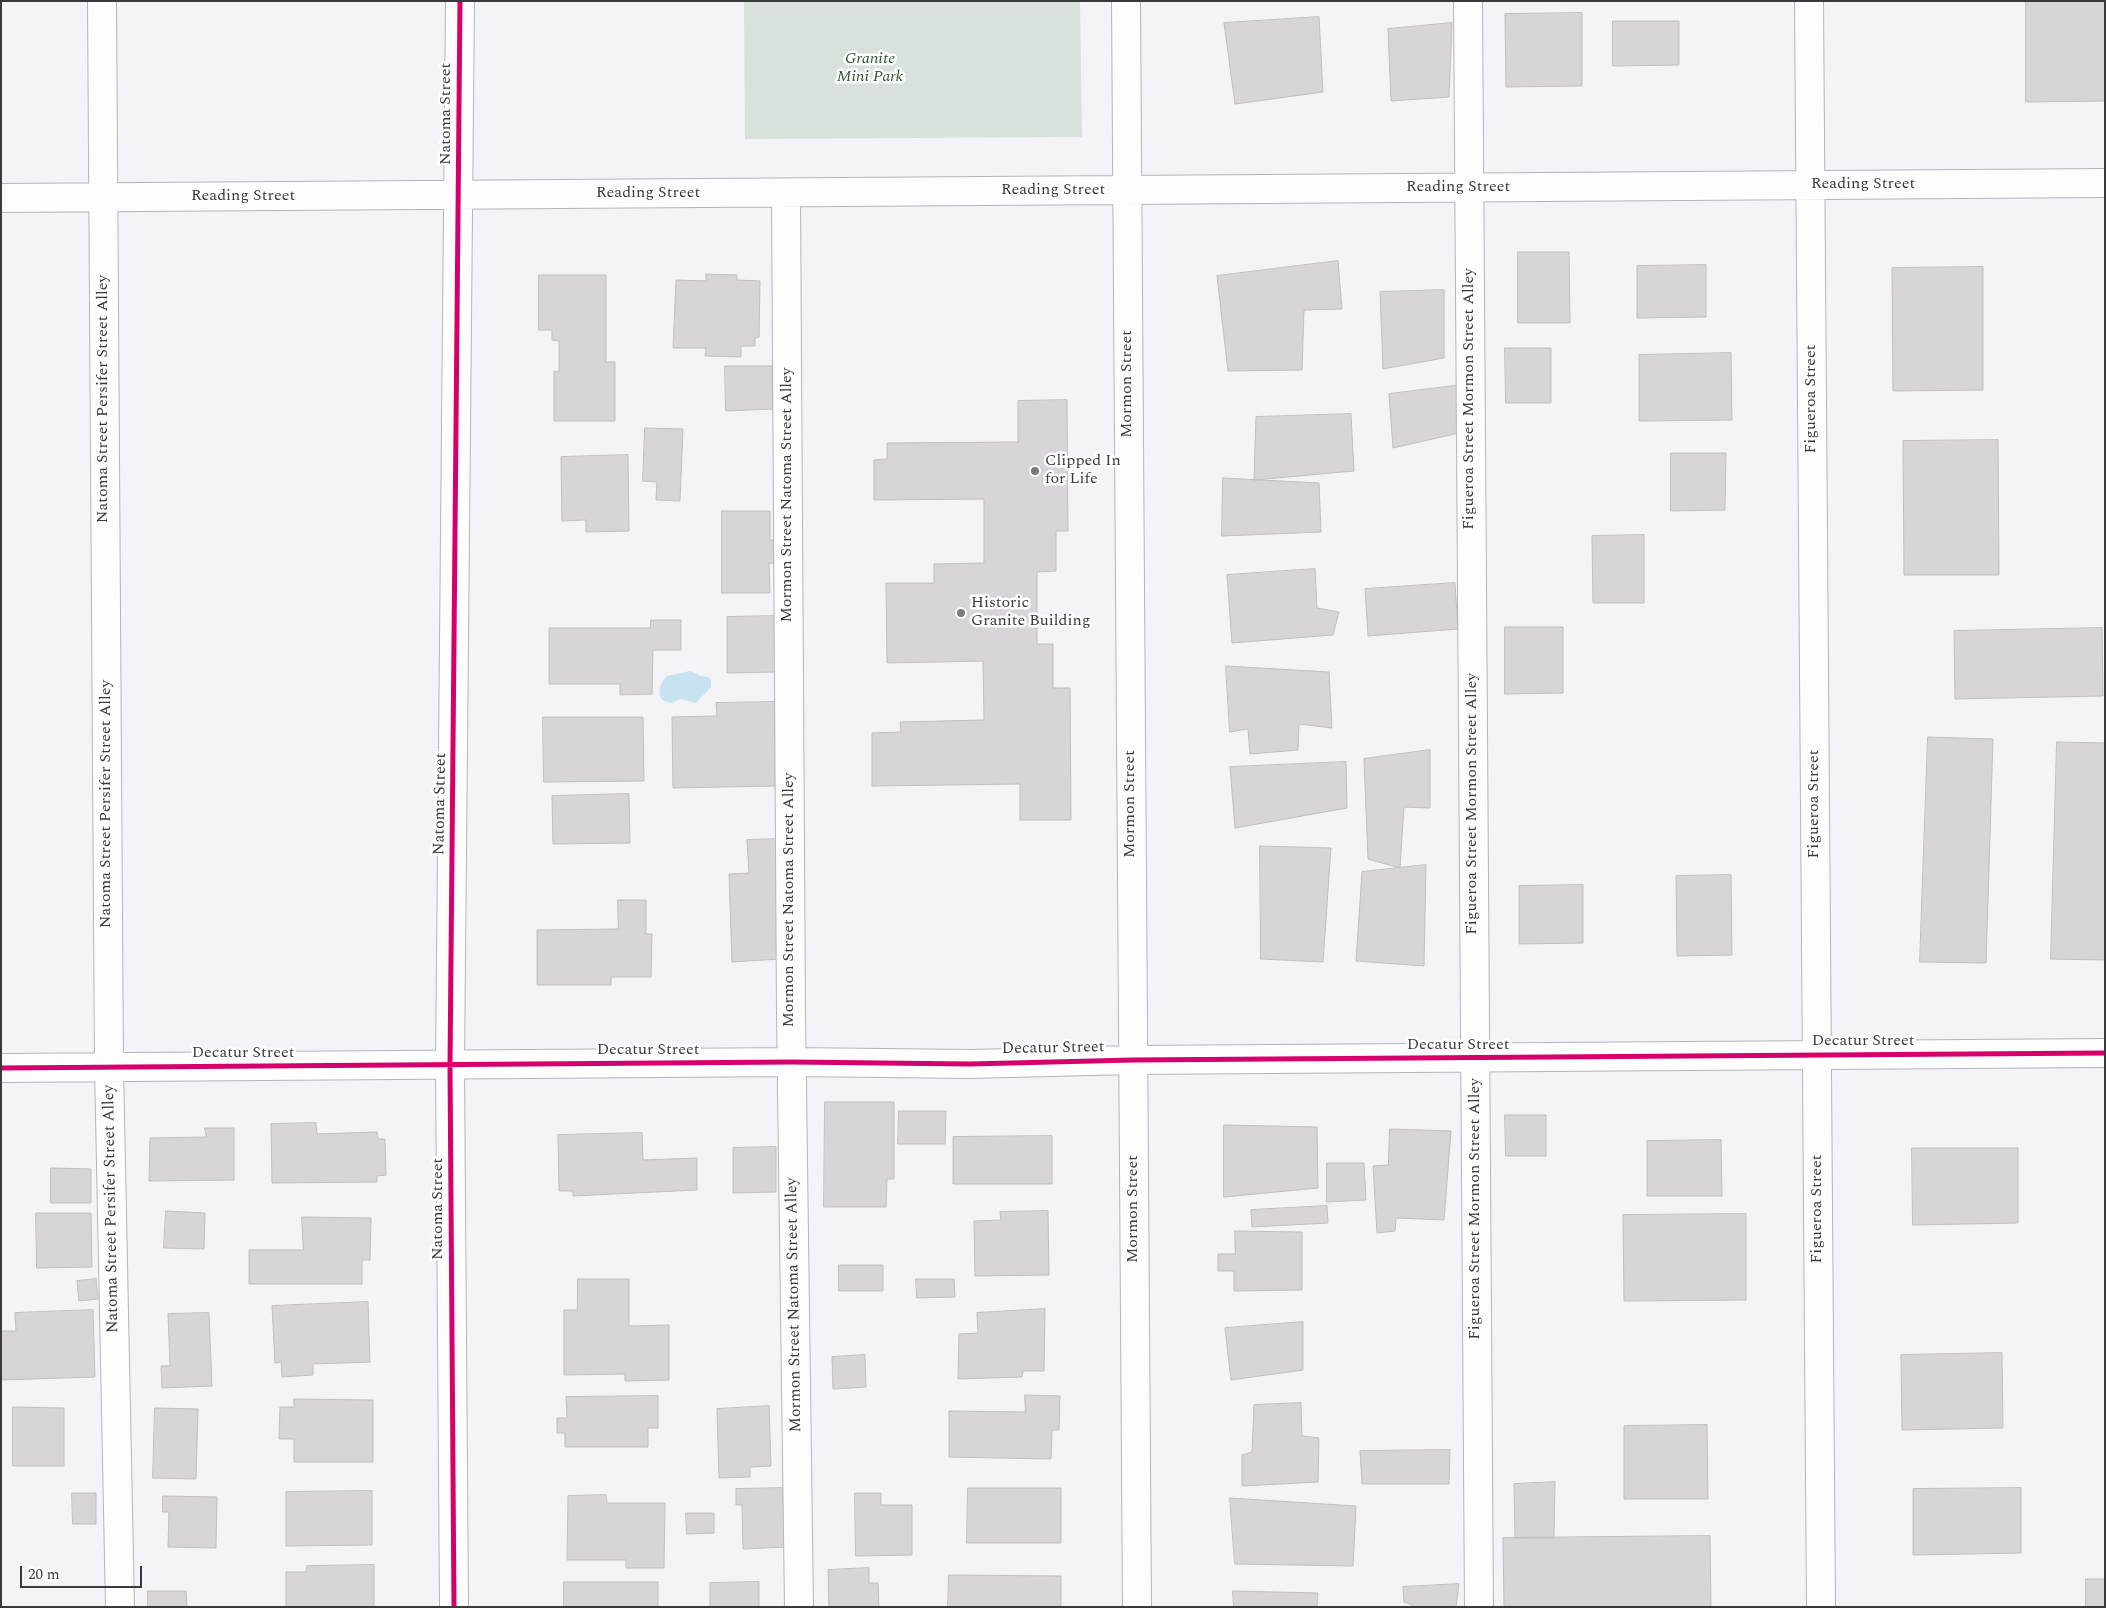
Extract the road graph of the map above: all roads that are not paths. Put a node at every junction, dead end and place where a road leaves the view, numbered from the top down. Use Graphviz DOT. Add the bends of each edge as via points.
graph roads {
  1 [pos="102,1"];
  2 [pos="460,1"];
  3 [pos="1126,1"];
  4 [pos="1468,1"];
  5 [pos="1809,1"];
  6 [pos="2105,183"];
  7 [pos="1810,186"];
  8 [pos="1469,188"];
  9 [pos="1127,191"];
  10 [pos="786,193"];
  11 [pos="460,195"];
  12 [pos="1,198"];
  13 [pos="103,198"];
  14 [pos="2105,1053"];
  15 [pos="1817,1055"];
  16 [pos="1474,1058"];
  17 [pos="1133,1060"];
  18 [pos="792,1062"];
  19 [pos="450,1065"];
  20 [pos="109,1067"];
  21 [pos="1,1068"];
  22 [pos="120,1607"];
  23 [pos="454,1607"];
  24 [pos="799,1607"];
  25 [pos="1137,1607"];
  26 [pos="1479,1607"];
  27 [pos="1821,1607"];
  1 -- 13 [label="street, Natoma Street Persifer Street Alley"];
  2 -- 11 [label="street, Natoma Street"];
  3 -- 9 [label="street, Mormon Street"];
  4 -- 8 [label="street, Figueroa Street Mormon Street Alley"];
  5 -- 7 [label="street, Figueroa Street"];
  6 -- 7 [label="street, Reading Street"];
  7 -- 8 [label="street, Reading Street"];
  7 -- 15 [label="street, Figueroa Street"];
  8 -- 9 [label="street, Reading Street"];
  8 -- 16 [label="street, Figueroa Street Mormon Street Alley"];
  9 -- 10 [label="street, Reading Street"];
  9 -- 17 [label="street, Mormon Street"];
  10 -- 11 [label="street, Reading Street"];
  10 -- 18 [label="street, Mormon Street Natoma Street Alley"];
  11 -- 13 [label="street, Reading Street"];
  11 -- 19 [label="street, Natoma Street"];
  12 -- 13 [label="street, Reading Street"];
  13 -- 20 [label="street, Natoma Street Persifer Street Alley"];
  14 -- 15 [label="street, Decatur Street"];
  15 -- 16 [label="street, Decatur Street"];
  15 -- 27 [label="street, Figueroa Street"];
  16 -- 17 [label="street, Decatur Street"];
  16 -- 26 [label="street, Figueroa Street Mormon Street Alley"];
  17 -- 18 [label="street, Decatur Street" via="970,1064"];
  17 -- 25 [label="street, Mormon Street"];
  18 -- 19 [label="street, Decatur Street"];
  18 -- 24 [label="street, Mormon Street Natoma Street Alley"];
  19 -- 20 [label="street, Decatur Street"];
  19 -- 23 [label="street, Natoma Street"];
  20 -- 21 [label="street, Decatur Street"];
  20 -- 22 [label="street, Natoma Street Persifer Street Alley"];
}
